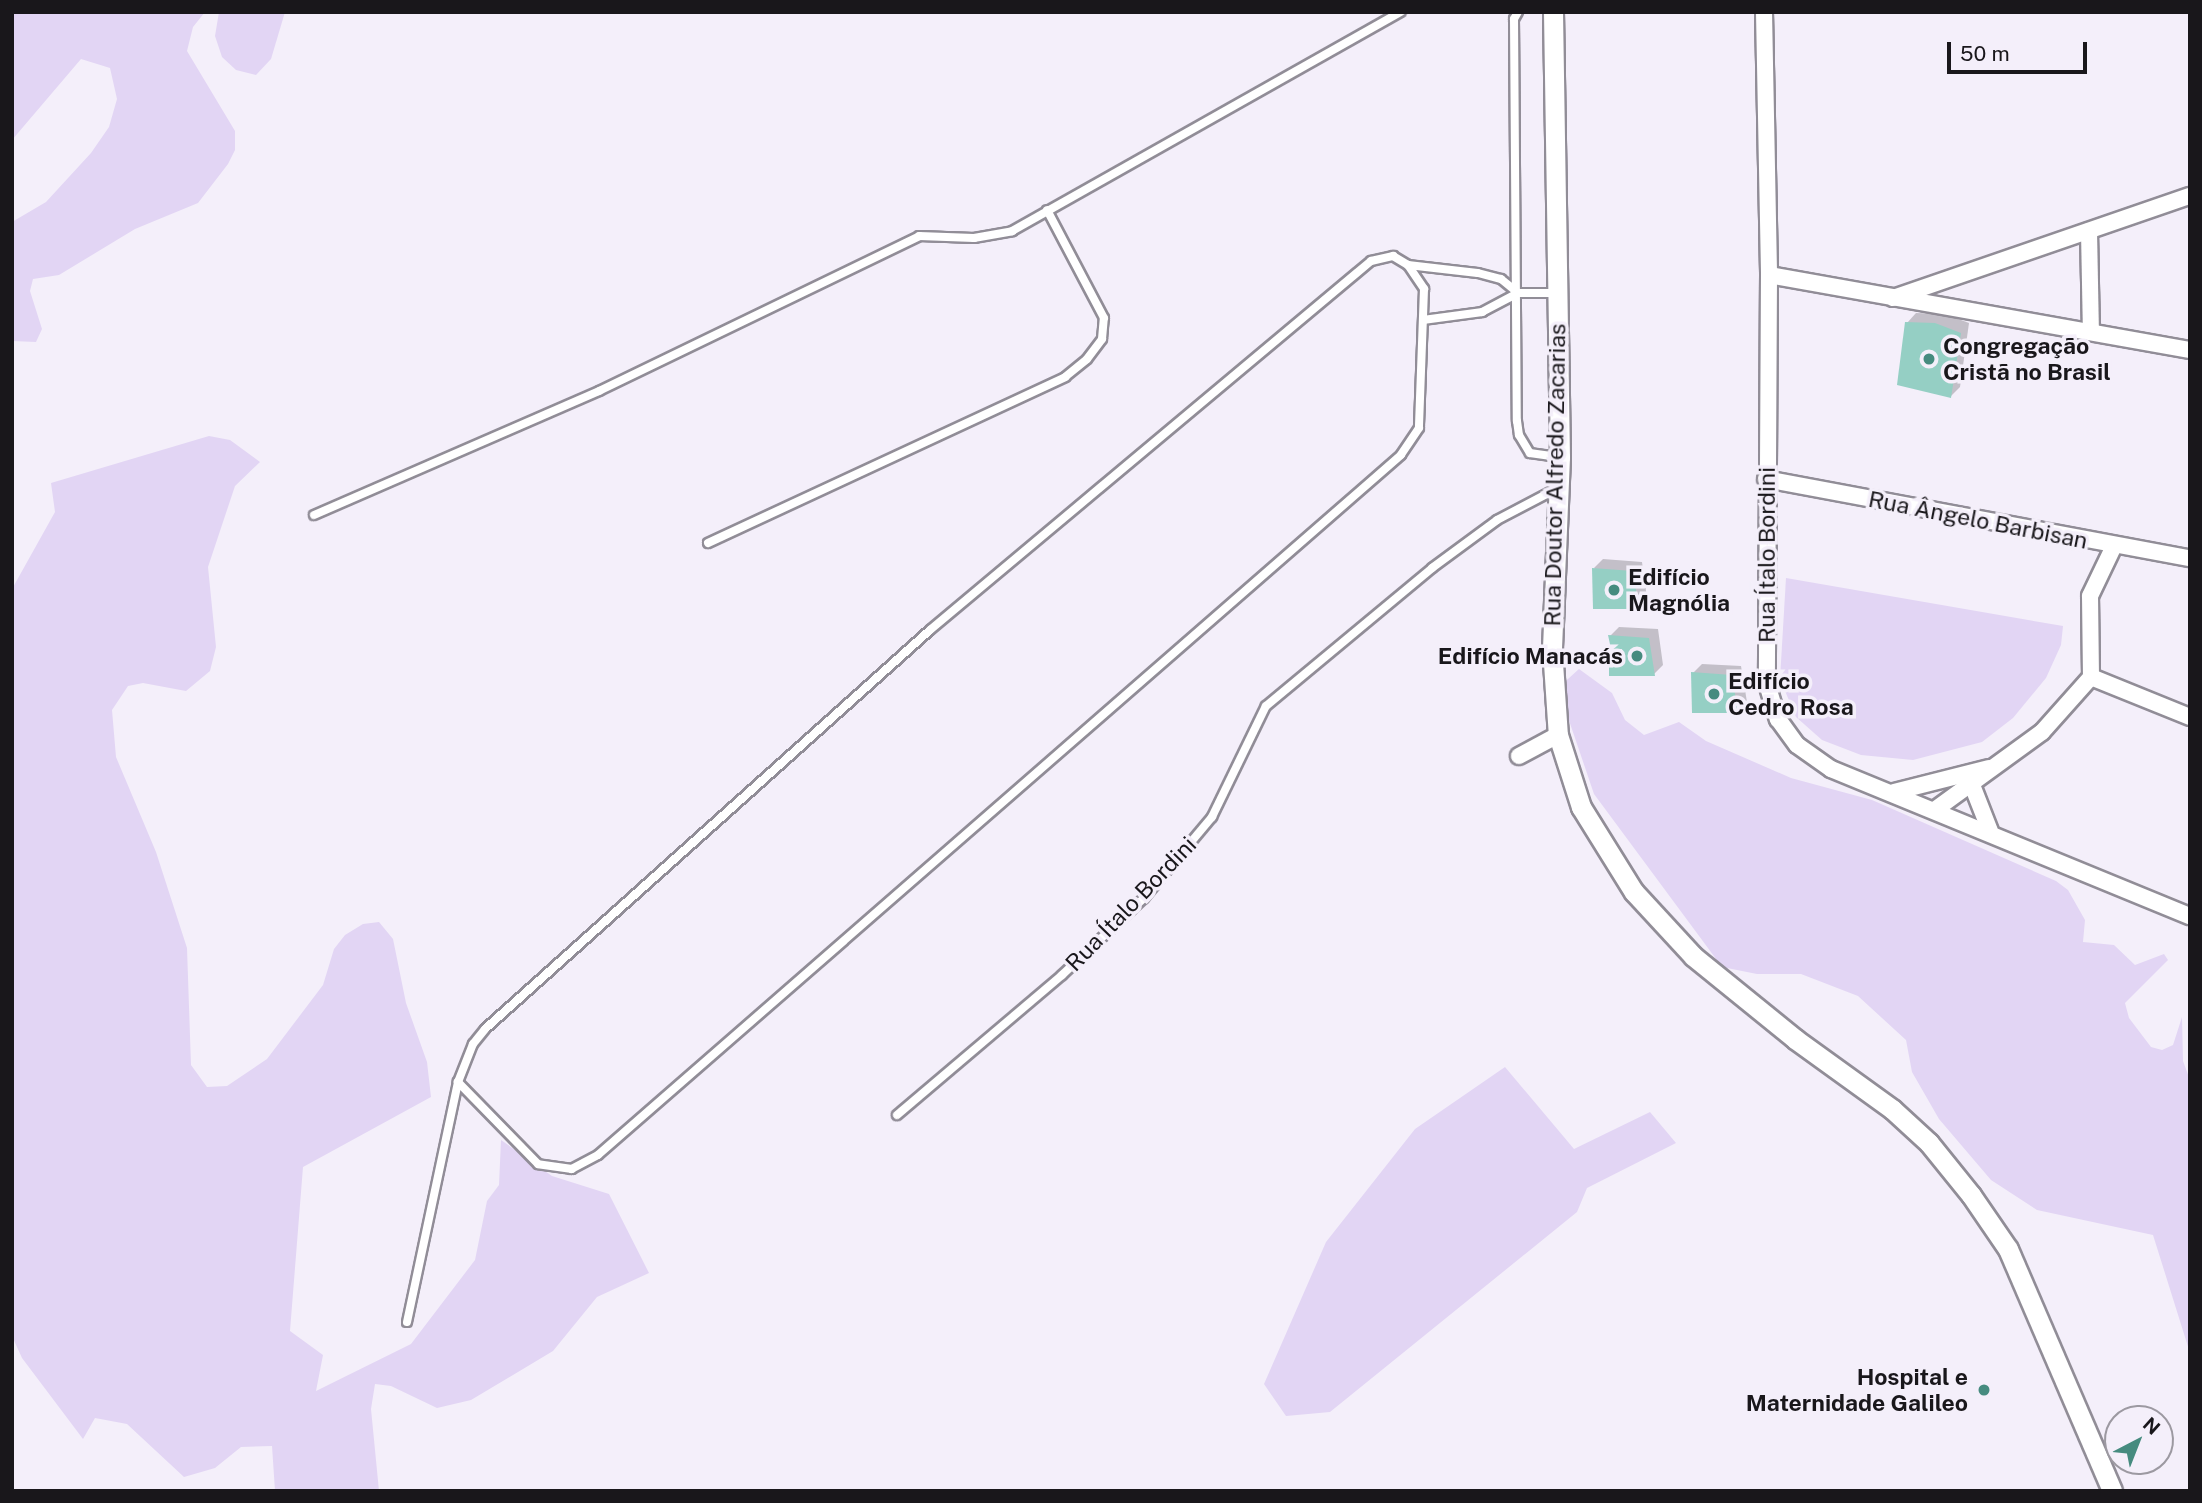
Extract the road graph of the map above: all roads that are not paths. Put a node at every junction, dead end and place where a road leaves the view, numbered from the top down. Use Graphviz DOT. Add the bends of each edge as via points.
graph roads {
  1 [pos="1401,12"];
  2 [pos="1553,12"];
  3 [pos="1764,12"];
  4 [pos="1514,14"];
  5 [pos="2190,196"];
  6 [pos="1048,210"];
  7 [pos="2089,231"];
  8 [pos="1408,265"];
  9 [pos="1769,275"];
  10 [pos="1518,293"];
  11 [pos="1558,293"];
  12 [pos="1891,299"];
  13 [pos="1423,320"];
  14 [pos="2091,331"];
  15 [pos="2190,350"];
  16 [pos="1560,457"];
  17 [pos="1766,479"];
  18 [pos="1559,488"];
  19 [pos="314,515"];
  20 [pos="708,543"];
  21 [pos="2114,546"];
  22 [pos="2190,558"];
  23 [pos="2091,677"];
  24 [pos="2190,717"];
  25 [pos="1558,735"];
  26 [pos="1518,756"];
  27 [pos="1991,768"];
  28 [pos="1972,785"];
  29 [pos="1894,792"];
  30 [pos="1936,808"];
  31 [pos="1990,831"];
  32 [pos="2190,916"];
  33 [pos="458,1082"];
  34 [pos="897,1115"];
  35 [pos="407,1322"];
  36 [pos="2112,1491"];
  1 -- 6 [label="lane"];
  2 -- 11 [label="street, Rua Doutor Alfredo Zacarias"];
  3 -- 9 [label="street, Rua Ítalo Bordini"];
  4 -- 10 [label="lane"];
  5 -- 7 [label="street"];
  6 -- 19 [label="lane" via="1012,231 974,237 919,236 599,391"];
  6 -- 20 [label="lane" via="1104,318 1102,338 1087,359 1065,377"];
  7 -- 12 [label="street"];
  7 -- 14 [label="street"];
  8 -- 10 [label="lane" via="1478,273 1501,279"];
  8 -- 13 [label="lane" via="1424,289"];
  8 -- 33 [label="lane" via="1394,256 1371,261 930,630 485,1029 473,1044"];
  9 -- 12 [label="street"];
  9 -- 17 [label="street, Rua Ítalo Bordini"];
  10 -- 11 [label="lane"];
  10 -- 13 [label="lane" via="1482,312"];
  10 -- 16 [label="lane" via="1519,435 1530,453"];
  11 -- 16 [label="street, Rua Doutor Alfredo Zacarias"];
  12 -- 14 [label="street"];
  13 -- 33 [label="lane" via="1419,428 1401,454 598,1155 572,1169 538,1164"];
  14 -- 15 [label="street"];
  16 -- 18 [label="street, Rua Doutor Alfredo Zacarias"];
  17 -- 21 [label="street, Rua Ângelo Barbisan"];
  17 -- 29 [label="street, Rua Ítalo Bordini" via="1767,684 1778,719 1814,759"];
  18 -- 25 [label="street, Rua Doutor Alfredo Zacarias" via="1552,648"];
  18 -- 34 [label="lane, Rua Ítalo Bordini" via="1497,520 1432,568 1266,706 1212,817 1144,898 1062,975"];
  21 -- 22 [label="street, Rua Ângelo Barbisan"];
  21 -- 23 [label="street" via="2090,596"];
  23 -- 24 [label="street"];
  23 -- 27 [label="street" via="2042,732"];
  25 -- 26 [label="street"];
  25 -- 36 [label="street, Rua Doutor Alfredo Zacarias" via="1581,807 1634,892 1693,956 1795,1040 1892,1109 1928,1143 1971,1195 2008,1249"];
  27 -- 28 [label="street"];
  27 -- 29 [label="street"];
  28 -- 30 [label="street"];
  28 -- 31 [label="street"];
  29 -- 30 [label="street, Rua Ítalo Bordini"];
  30 -- 31 [label="street, Rua Ítalo Bordini"];
  31 -- 32 [label="street, Rua Ítalo Bordini"];
  33 -- 35 [label="lane"];
}
